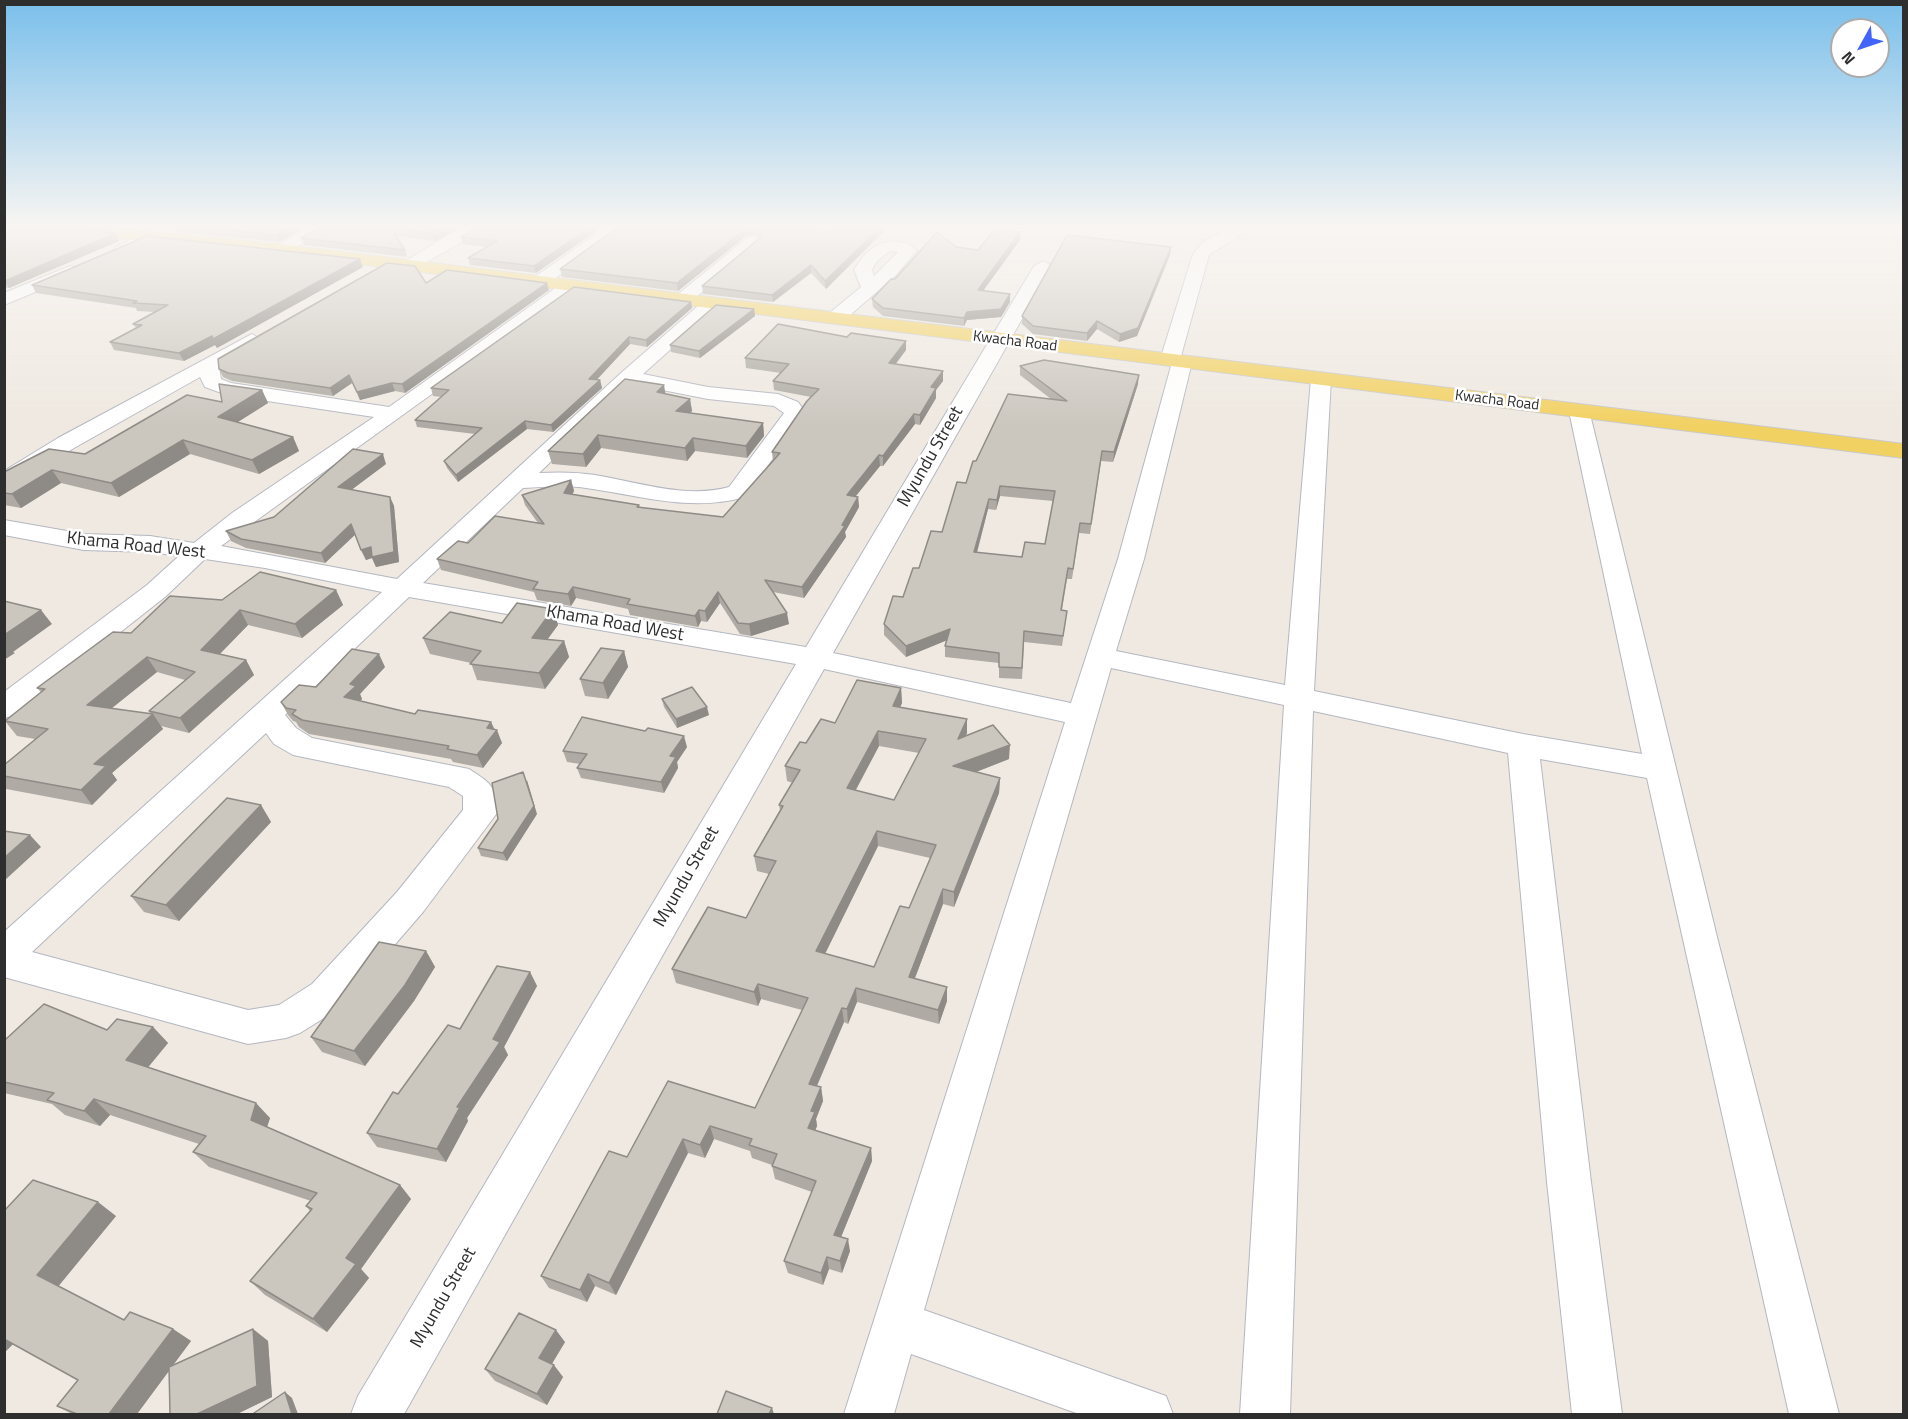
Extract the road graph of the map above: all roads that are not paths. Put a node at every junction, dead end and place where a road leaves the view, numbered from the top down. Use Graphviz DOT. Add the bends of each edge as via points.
graph roads {
  1 [pos="560,293"];
  2 [pos="633,293"];
  3 [pos="690,293"];
  4 [pos="864,293"];
  5 [pos="1027,293"];
  6 [pos="1192,293"];
  7 [pos="683,299"];
  8 [pos="712,303"];
  9 [pos="834,319"];
  10 [pos="270,330"];
  11 [pos="999,340"];
  12 [pos="1176,361"];
  13 [pos="209,364"];
  14 [pos="628,376"];
  15 [pos="1321,379"];
  16 [pos="1580,411"];
  17 [pos="393,414"];
  18 [pos="1904,451"];
  19 [pos="4,481"];
  20 [pos="518,481"];
  21 [pos="4,527"];
  22 [pos="198,552"];
  23 [pos="403,588"];
  24 [pos="1101,657"];
  25 [pos="815,658"];
  26 [pos="1299,697"];
  27 [pos="4,708"];
  28 [pos="268,714"];
  29 [pos="1081,715"];
  30 [pos="1523,745"];
  31 [pos="1662,769"];
  32 [pos="4,955"];
  33 [pos="4,961"];
  34 [pos="897,1325"];
  35 [pos="376,1414"];
  36 [pos="869,1414"];
  37 [pos="1148,1414"];
  38 [pos="1265,1414"];
  39 [pos="1597,1414"];
  40 [pos="1814,1414"];
  1 -- 17 [label="street"];
  2 -- 7 [label="main road, Kwacha Road"];
  3 -- 7 [label="street"];
  4 -- 9 [label="street"];
  5 -- 11 [label="street, Myundu Street"];
  6 -- 12 [label="street"];
  7 -- 8 [label="main road, Kwacha Road"];
  8 -- 9 [label="main road, Kwacha Road"];
  8 -- 14 [label="street"];
  9 -- 11 [label="main road, Kwacha Road"];
  10 -- 13 [label="street"];
  11 -- 12 [label="main road, Kwacha Road"];
  11 -- 25 [label="street, Myundu Street"];
  12 -- 15 [label="main road, Kwacha Road"];
  12 -- 24 [label="street" via="1131,559"];
  13 -- 17 [label="street" via="212,383 226,389"];
  13 -- 19 [label="street"];
  14 -- 20 [label="street"];
  14 -- 20 [label="street" via="708,393 778,400 791,406 795,413 737,492 723,498 698,498 575,480"];
  15 -- 16 [label="main road, Kwacha Road"];
  15 -- 26 [label="street"];
  16 -- 18 [label="main road, Kwacha Road"];
  16 -- 31 [label="street"];
  17 -- 22 [label="street"];
  20 -- 23 [label="street"];
  21 -- 22 [label="street, Khama Road West" via="84,542 150,544"];
  22 -- 23 [label="street, Khama Road West" via="266,560"];
  22 -- 27 [label="street" via="148,598"];
  23 -- 25 [label="street, Khama Road West"];
  23 -- 28 [label="street"];
  24 -- 26 [label="street"];
  24 -- 29 [label="street"];
  25 -- 29 [label="street, Khama Road West"];
  25 -- 35 [label="street, Myundu Street"];
  26 -- 30 [label="street"];
  26 -- 38 [label="street"];
  28 -- 32 [label="street"];
  28 -- 33 [label="street" via="285,736 304,747 458,777 479,791 480,813 410,902 326,996 286,1021 248,1028"];
  29 -- 34 [label="street"];
  30 -- 31 [label="street"];
  30 -- 39 [label="street"];
  31 -- 40 [label="street"];
  34 -- 36 [label="street"];
  34 -- 37 [label="street"];
}
